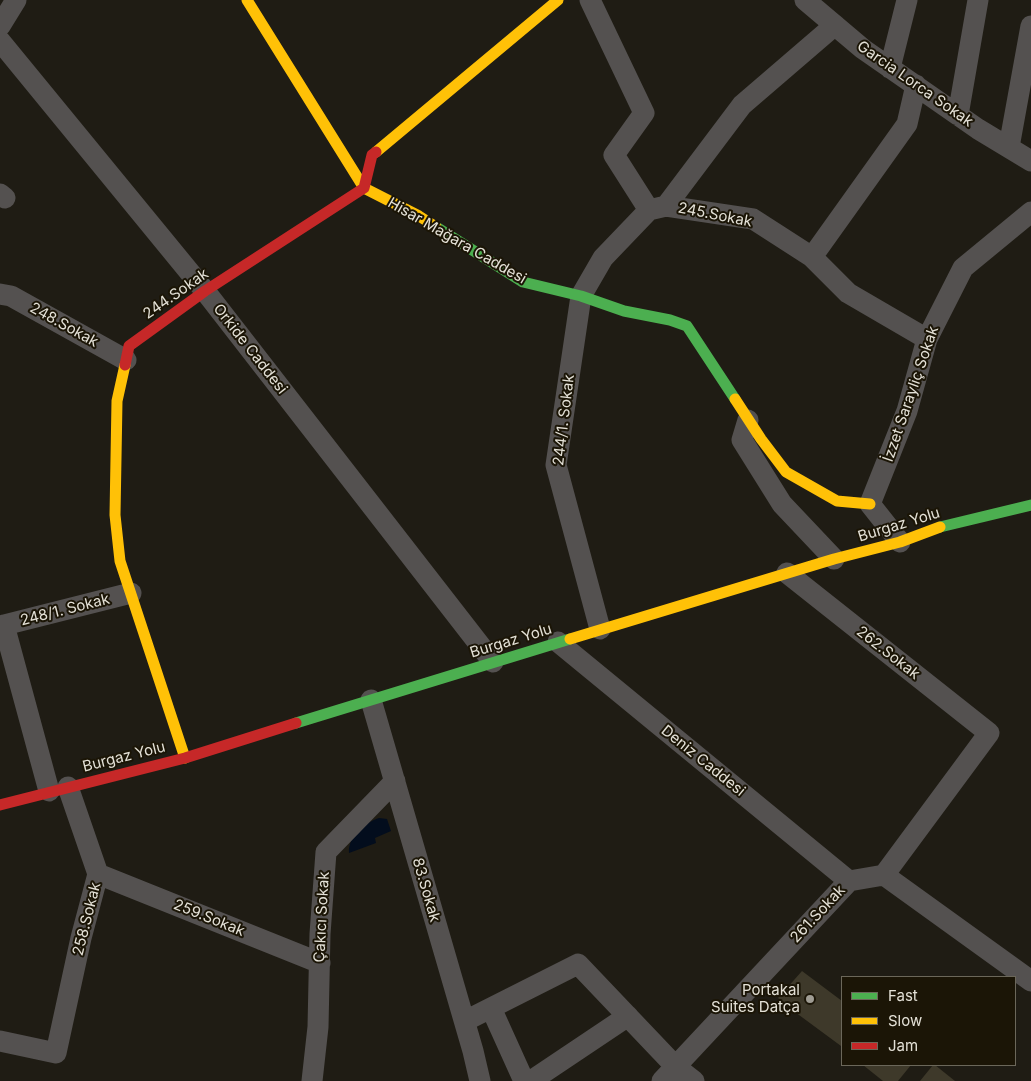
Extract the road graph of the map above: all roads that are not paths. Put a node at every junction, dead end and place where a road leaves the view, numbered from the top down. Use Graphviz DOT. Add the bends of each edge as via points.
graph roads {
  1 [pos="16,0"];
  2 [pos="247,0"];
  3 [pos="558,0"];
  4 [pos="590,0"];
  5 [pos="805,0"];
  6 [pos="907,0"];
  7 [pos="978,0"];
  8 [pos="834,25"];
  9 [pos="0,26"];
  10 [pos="1031,26"];
  11 [pos="3,55"];
  12 [pos="890,68"];
  13 [pos="916,85"];
  14 [pos="958,115"];
  15 [pos="1009,147"];
  16 [pos="1031,161"];
  17 [pos="364,188"];
  18 [pos="658,208"];
  19 [pos="1031,212"];
  20 [pos="812,257"];
  21 [pos="205,291"];
  22 [pos="0,294"];
  23 [pos="581,296"];
  24 [pos="927,339"];
  25 [pos="126,360"];
  26 [pos="748,420"];
  27 [pos="870,504"];
  28 [pos="1031,505"];
  29 [pos="900,542"];
  30 [pos="834,559"];
  31 [pos="787,573"];
  32 [pos="131,593"];
  33 [pos="2,626"];
  34 [pos="600,629"];
  35 [pos="558,642"];
  36 [pos="493,662"];
  37 [pos="371,700"];
  38 [pos="185,758"];
  39 [pos="395,781"];
  40 [pos="59,789"];
  41 [pos="0,805"];
  42 [pos="98,874"];
  43 [pos="884,876"];
  44 [pos="849,881"];
  45 [pos="320,963"];
  46 [pos="1031,981"];
  47 [pos="491,1008"];
  48 [pos="628,1016"];
  49 [pos="465,1021"];
  50 [pos="0,1041"];
  51 [pos="669,1074"];
  52 [pos="312,1081"];
  53 [pos="480,1081"];
  54 [pos="524,1081"];
  55 [pos="531,1081"];
  56 [pos="694,1081"];
  1 -- 9 [label="street"];
  2 -- 17 [label="street"];
  3 -- 17 [label="street" via="372,155"];
  4 -- 18 [label="street" via="644,113 614,155"];
  5 -- 8 [label="street, Garcia Lorca Sokak"];
  6 -- 12 [label="street"];
  7 -- 14 [label="street"];
  8 -- 12 [label="street, Garcia Lorca Sokak"];
  8 -- 18 [label="street" via="742,105"];
  10 -- 15 [label="street"];
  11 -- 21 [label="street, Orkide Caddesi"];
  12 -- 13 [label="street, Garcia Lorca Sokak"];
  13 -- 14 [label="street, Garcia Lorca Sokak"];
  13 -- 20 [label="street" via="907,124"];
  14 -- 15 [label="street, Garcia Lorca Sokak"];
  15 -- 16 [label="street, Garcia Lorca Sokak"];
  17 -- 21 [label="street, 244.Sokak"];
  17 -- 23 [label="street, Hisar Mağara Caddesi" via="419,216 523,282"];
  18 -- 20 [label="street, 245.Sokak" via="753,219"];
  18 -- 23 [label="street" via="603,258"];
  19 -- 24 [label="street, İzzet Sarayliç Sokak" via="963,268"];
  20 -- 24 [label="street, 245.Sokak" via="848,293"];
  21 -- 25 [label="street, 244.Sokak" via="129,346"];
  21 -- 36 [label="street, Orkide Caddesi"];
  22 -- 25 [label="street, 248.Sokak" via="11,296"];
  23 -- 26 [label="street, Hisar Mağara Caddesi" via="624,311 687,326"];
  23 -- 34 [label="street, 244/1. Sokak" via="556,465"];
  24 -- 27 [label="street, İzzet Sarayliç Sokak" via="907,411"];
  25 -- 32 [label="street, 244.Sokak" via="116,401 115,515 120,561"];
  26 -- 27 [label="street, Hisar Mağara Caddesi" via="786,472 837,501"];
  26 -- 30 [label="street" via="742,440 782,504"];
  27 -- 29 [label="street"];
  28 -- 29 [label="street, Burgaz Yolu" via="930,530"];
  29 -- 30 [label="street, Burgaz Yolu"];
  30 -- 31 [label="street, Burgaz Yolu"];
  31 -- 34 [label="street, Burgaz Yolu"];
  31 -- 43 [label="street, 262.Sokak" via="989,733"];
  32 -- 33 [label="street, 248/1. Sokak"];
  32 -- 38 [label="street, 244.Sokak"];
  33 -- 40 [label="street, 258.Sokak"];
  34 -- 35 [label="street, Burgaz Yolu"];
  35 -- 36 [label="street, Burgaz Yolu"];
  35 -- 44 [label="street, Deniz Caddesi"];
  36 -- 37 [label="street, Burgaz Yolu"];
  37 -- 38 [label="street, Burgaz Yolu"];
  37 -- 39 [label="street, 83.Sokak"];
  38 -- 40 [label="street, Burgaz Yolu"];
  39 -- 45 [label="street, Çakıcı Sokak" via="326,852"];
  39 -- 49 [label="street, 83.Sokak"];
  40 -- 41 [label="street, Burgaz Yolu"];
  40 -- 42 [label="street, 258.Sokak"];
  42 -- 45 [label="street, 259.Sokak"];
  42 -- 50 [label="street, 258.Sokak" via="56,1053"];
  43 -- 44 [label="street, 261.Sokak"];
  43 -- 46 [label="street"];
  44 -- 51 [label="street, 261.Sokak"];
  45 -- 52 [label="street, Çakıcı Sokak"];
  47 -- 48 [label="street" via="578,964"];
  47 -- 49 [label="street"];
  47 -- 54 [label="street"];
  48 -- 51 [label="street"];
  48 -- 55 [label="street"];
  49 -- 53 [label="street, 83.Sokak"];
  51 -- 56 [label="street"];
}
